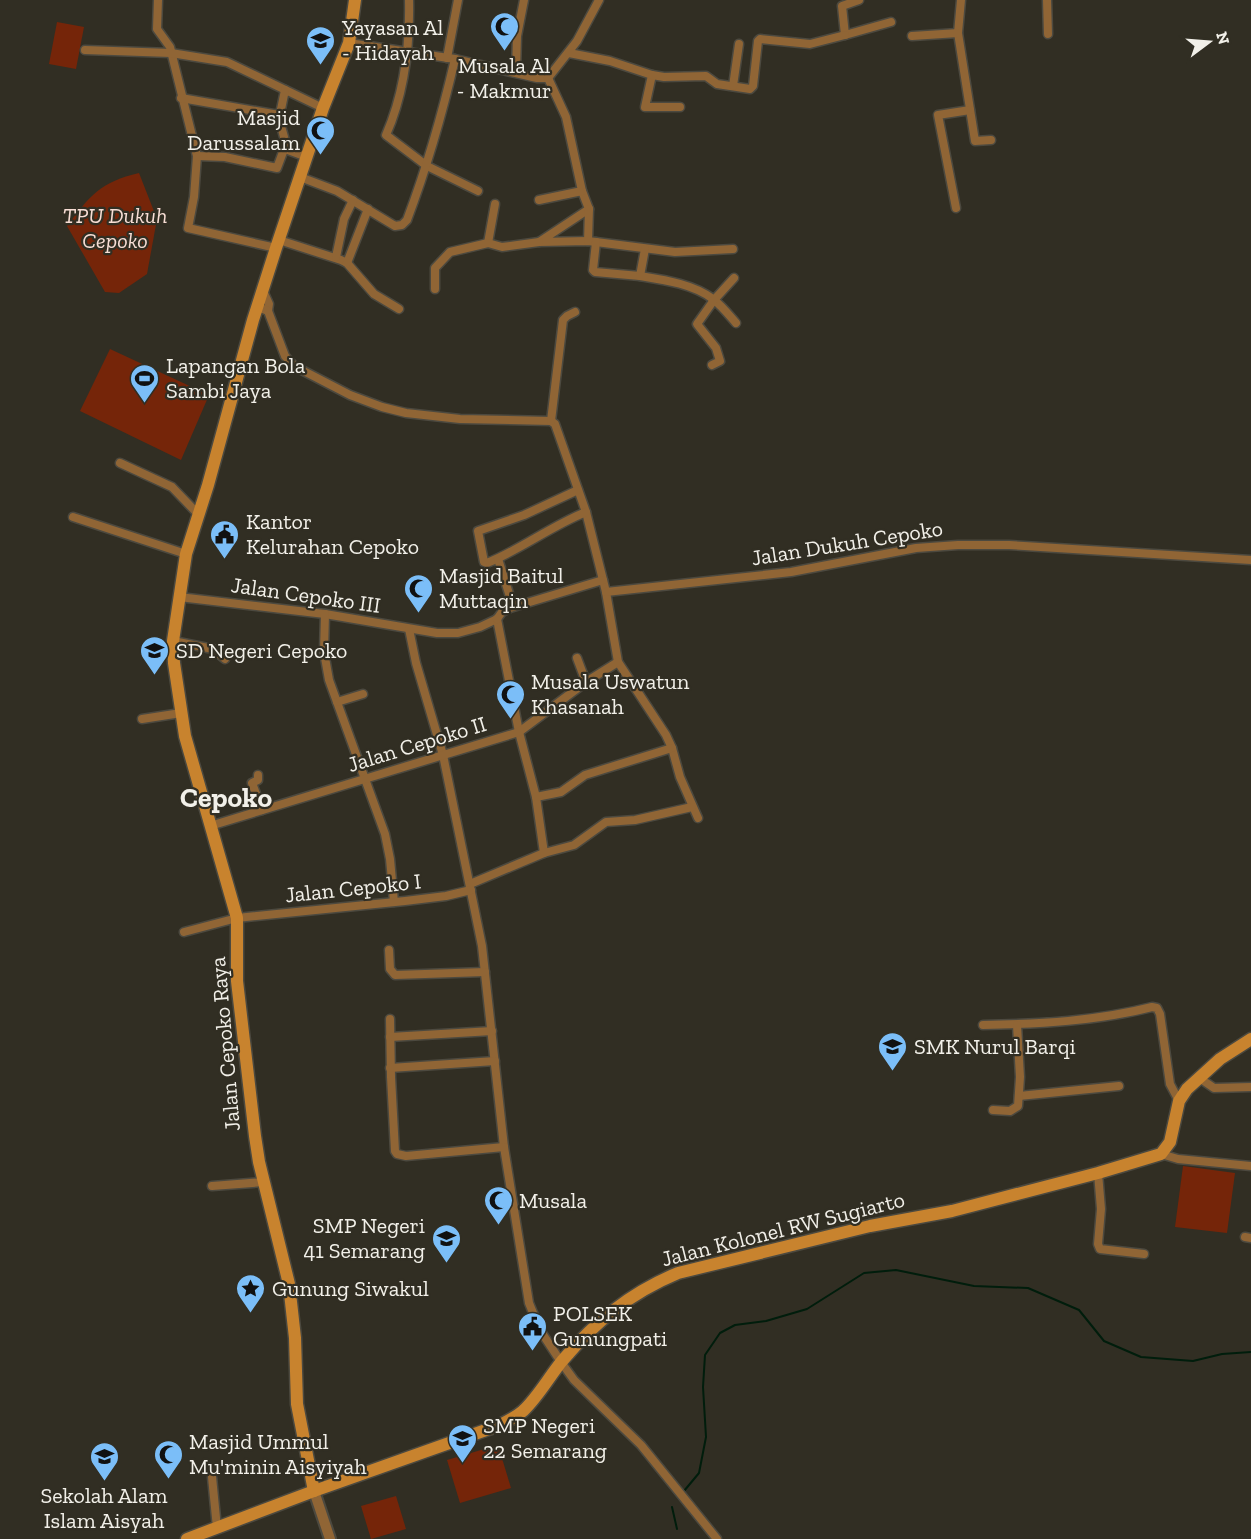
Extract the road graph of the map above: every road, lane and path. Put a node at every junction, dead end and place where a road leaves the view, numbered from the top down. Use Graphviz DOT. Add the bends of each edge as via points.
graph roads {
  1 [pos="158,0"];
  2 [pos="355,0"];
  3 [pos="409,0"];
  4 [pos="458,0"];
  5 [pos="524,0"];
  6 [pos="598,0"];
  7 [pos="859,0"];
  8 [pos="961,0"];
  9 [pos="1047,0"];
  10 [pos="891,22"];
  11 [pos="958,33"];
  12 [pos="1048,34"];
  13 [pos="845,35"];
  14 [pos="912,36"];
  15 [pos="349,44"];
  16 [pos="739,44"];
  17 [pos="85,50"];
  18 [pos="408,52"];
  19 [pos="171,53"];
  20 [pos="569,53"];
  21 [pos="451,59"];
  22 [pos="516,72"];
  23 [pos="652,75"];
  24 [pos="548,78"];
  25 [pos="733,86"];
  26 [pos="285,90"];
  27 [pos="182,98"];
  28 [pos="680,107"];
  29 [pos="323,108"];
  30 [pos="970,110"];
  31 [pos="279,115"];
  32 [pos="991,140"];
  33 [pos="285,149"];
  34 [pos="196,156"];
  35 [pos="308,157"];
  36 [pos="427,166"];
  37 [pos="300,177"];
  38 [pos="478,191"];
  39 [pos="582,191"];
  40 [pos="353,200"];
  41 [pos="540,200"];
  42 [pos="495,204"];
  43 [pos="956,208"];
  44 [pos="368,209"];
  45 [pos="589,209"];
  46 [pos="503,222"];
  47 [pos="492,226"];
  48 [pos="539,242"];
  49 [pos="592,242"];
  50 [pos="488,243"];
  51 [pos="278,244"];
  52 [pos="645,249"];
  53 [pos="733,249"];
  54 [pos="336,257"];
  55 [pos="347,263"];
  56 [pos="640,276"];
  57 [pos="734,278"];
  58 [pos="435,290"];
  59 [pos="714,300"];
  60 [pos="263,309"];
  61 [pos="399,309"];
  62 [pos="575,312"];
  63 [pos="736,323"];
  64 [pos="712,365"];
  65 [pos="551,421"];
  66 [pos="120,463"];
  67 [pos="578,490"];
  68 [pos="586,512"];
  69 [pos="198,514"];
  70 [pos="73,517"];
  71 [pos="186,554"];
  72 [pos="498,559"];
  73 [pos="1251,560"];
  74 [pos="603,580"];
  75 [pos="606,592"];
  76 [pos="179,597"];
  77 [pos="513,606"];
  78 [pos="325,614"];
  79 [pos="497,620"];
  80 [pos="409,629"];
  81 [pos="173,641"];
  82 [pos="577,658"];
  83 [pos="225,659"];
  84 [pos="618,662"];
  85 [pos="586,682"];
  86 [pos="363,694"];
  87 [pos="337,702"];
  88 [pos="181,713"];
  89 [pos="142,719"];
  90 [pos="519,732"];
  91 [pos="672,748"];
  92 [pos="443,755"];
  93 [pos="258,775"];
  94 [pos="364,778"];
  95 [pos="536,797"];
  96 [pos="692,807"];
  97 [pos="262,810"];
  98 [pos="698,818"];
  99 [pos="210,826"];
  100 [pos="544,853"];
  101 [pos="470,887"];
  102 [pos="394,902"];
  103 [pos="237,918"];
  104 [pos="184,932"];
  105 [pos="389,950"];
  106 [pos="485,972"];
  107 [pos="390,1019"];
  108 [pos="984,1025"];
  109 [pos="1017,1025"];
  110 [pos="492,1031"];
  111 [pos="390,1037"];
  112 [pos="1251,1039"];
  113 [pos="495,1061"];
  114 [pos="390,1068"];
  115 [pos="1198,1077"];
  116 [pos="1119,1086"];
  117 [pos="1251,1087"];
  118 [pos="1019,1096"];
  119 [pos="1179,1101"];
  120 [pos="993,1110"];
  121 [pos="504,1147"];
  122 [pos="1161,1154"];
  123 [pos="1251,1166"];
  124 [pos="1098,1173"];
  125 [pos="264,1182"];
  126 [pos="212,1186"];
  127 [pos="1144,1254"];
  128 [pos="561,1362"];
  129 [pos="212,1477"];
  130 [pos="314,1491"];
  131 [pos="217,1528"];
  132 [pos="187,1539"];
  133 [pos="330,1539"];
  134 [pos="717,1539"];
  1 -- 19 [label="street" via="157,29"];
  2 -- 15 [label="main road, Jalan Cepoko Raya"];
  3 -- 18 [label="street"];
  4 -- 21 [label="street"];
  5 -- 22 [label="street"];
  6 -- 20 [label="street"];
  7 -- 13 [label="street" via="842,6"];
  8 -- 11 [label="street"];
  9 -- 12 [label="street"];
  10 -- 13 [label="street"];
  11 -- 14 [label="street"];
  11 -- 30 [label="street"];
  13 -- 25 [label="street" via="810,44 760,39 752,88"];
  15 -- 18 [label="street"];
  15 -- 29 [label="main road, Jalan Cepoko Raya"];
  16 -- 25 [label="street"];
  17 -- 19 [label="street"];
  18 -- 21 [label="street"];
  18 -- 36 [label="street" via="399,100 386,135"];
  19 -- 26 [label="street" via="227,62"];
  19 -- 27 [label="street"];
  20 -- 23 [label="street"];
  20 -- 24 [label="street"];
  21 -- 22 [label="street"];
  21 -- 36 [label="street" via="440,122"];
  22 -- 24 [label="street"];
  23 -- 25 [label="street" via="706,76 717,84"];
  23 -- 28 [label="street" via="645,107"];
  24 -- 39 [label="street" via="566,117"];
  26 -- 29 [label="street"];
  26 -- 31 [label="street"];
  27 -- 31 [label="street"];
  27 -- 34 [label="street"];
  29 -- 35 [label="main road, Jalan Cepoko Raya"];
  30 -- 32 [label="street" via="975,141"];
  30 -- 43 [label="street" via="938,115"];
  31 -- 33 [label="street"];
  33 -- 34 [label="street" via="275,169 225,157"];
  33 -- 35 [label="street"];
  34 -- 51 [label="street" via="188,228"];
  35 -- 37 [label="main road, Jalan Cepoko Raya"];
  36 -- 38 [label="street"];
  36 -- 44 [label="street" via="402,225 395,226"];
  37 -- 40 [label="street"];
  37 -- 51 [label="main road, Jalan Cepoko Raya"];
  39 -- 41 [label="street"];
  39 -- 45 [label="street"];
  40 -- 44 [label="street"];
  40 -- 54 [label="street" via="344,219"];
  42 -- 47 [label="street"];
  44 -- 55 [label="street"];
  45 -- 48 [label="street"];
  45 -- 49 [label="street"];
  46 -- 47 [label="street"];
  47 -- 50 [label="street"];
  48 -- 49 [label="street"];
  48 -- 50 [label="street" via="502,247"];
  49 -- 52 [label="street"];
  49 -- 56 [label="street" via="595,272"];
  50 -- 58 [label="street" via="445,256 435,268"];
  51 -- 54 [label="street"];
  51 -- 60 [label="main road, Jalan Cepoko Raya" via="263,291"];
  52 -- 53 [label="street"];
  52 -- 56 [label="street"];
  54 -- 55 [label="street"];
  55 -- 61 [label="street" via="374,294"];
  56 -- 59 [label="street" via="698,290"];
  57 -- 59 [label="street"];
  59 -- 63 [label="street"];
  59 -- 64 [label="street" via="697,324 719,353 720,361"];
  60 -- 65 [label="street" via="285,356 294,366 382,408 460,419"];
  60 -- 69 [label="main road, Jalan Cepoko Raya"];
  62 -- 65 [label="street" via="563,320"];
  65 -- 67 [label="street" via="558,430"];
  66 -- 69 [label="street" via="171,487"];
  67 -- 68 [label="street"];
  67 -- 72 [label="street" via="478,531 484,562"];
  68 -- 72 [label="street"];
  68 -- 74 [label="street"];
  69 -- 71 [label="main road, Jalan Cepoko Raya"];
  70 -- 71 [label="street"];
  71 -- 76 [label="main road, Jalan Cepoko Raya"];
  72 -- 77 [label="street"];
  73 -- 75 [label="street, Jalan Dukuh Cepoko" via="958,545 916,548 791,572"];
  74 -- 75 [label="street"];
  74 -- 77 [label="street"];
  75 -- 84 [label="street"];
  76 -- 78 [label="street, Jalan Cepoko III"];
  76 -- 81 [label="main road, Jalan Cepoko Raya"];
  77 -- 79 [label="street"];
  78 -- 80 [label="street, Jalan Cepoko III"];
  78 -- 87 [label="street" via="324,652"];
  79 -- 80 [label="street, Jalan Cepoko III" via="458,633"];
  79 -- 90 [label="street"];
  80 -- 92 [label="street"];
  81 -- 83 [label="street" via="213,649"];
  81 -- 88 [label="main road, Jalan Cepoko Raya"];
  82 -- 85 [label="street"];
  84 -- 85 [label="street, Jalan Cepoko II"];
  84 -- 91 [label="street"];
  85 -- 90 [label="street, Jalan Cepoko II"];
  86 -- 87 [label="street"];
  87 -- 94 [label="street"];
  88 -- 89 [label="street"];
  88 -- 99 [label="main road, Jalan Cepoko Raya"];
  90 -- 92 [label="street, Jalan Cepoko II"];
  90 -- 95 [label="street"];
  91 -- 95 [label="street" via="585,775 561,792"];
  91 -- 96 [label="street"];
  92 -- 94 [label="street, Jalan Cepoko II"];
  92 -- 101 [label="street"];
  93 -- 97 [label="street" via="253,785"];
  94 -- 97 [label="street, Jalan Cepoko II"];
  94 -- 102 [label="street" via="385,834"];
  95 -- 100 [label="street"];
  96 -- 98 [label="street"];
  96 -- 100 [label="street" via="635,820 606,822 574,845"];
  97 -- 99 [label="street, Jalan Cepoko II"];
  99 -- 103 [label="main road, Jalan Cepoko Raya"];
  100 -- 101 [label="street"];
  101 -- 102 [label="street, Jalan Cepoko I" via="446,896"];
  101 -- 106 [label="street"];
  102 -- 103 [label="street, Jalan Cepoko I"];
  103 -- 104 [label="street"];
  103 -- 125 [label="main road, Jalan Cepoko Raya" via="238,1004"];
  105 -- 106 [label="street" via="390,969 395,975"];
  106 -- 110 [label="street"];
  107 -- 111 [label="street"];
  108 -- 109 [label="street"];
  109 -- 118 [label="street"];
  109 -- 119 [label="street" via="1157,1008 1170,1084"];
  110 -- 111 [label="street"];
  110 -- 113 [label="street"];
  111 -- 114 [label="street"];
  112 -- 115 [label="main road"];
  113 -- 114 [label="street"];
  113 -- 121 [label="street"];
  114 -- 121 [label="street" via="398,1154"];
  115 -- 117 [label="street" via="1214,1088"];
  115 -- 119 [label="main road"];
  116 -- 118 [label="street"];
  118 -- 120 [label="street" via="1015,1109"];
  119 -- 122 [label="main road" via="1170,1142"];
  121 -- 128 [label="street" via="529,1303 540,1330"];
  122 -- 123 [label="street"];
  122 -- 124 [label="main road, Jalan Kolonel RW Sugiarto"];
  124 -- 127 [label="street" via="1100,1249"];
  124 -- 128 [label="main road, Jalan Kolonel RW Sugiarto" via="678,1273 618,1305"];
  125 -- 126 [label="street"];
  125 -- 130 [label="main road, Jalan Cepoko Raya" via="289,1284 297,1404"];
  128 -- 130 [label="main road, Jalan Kolonel RW Sugiarto" via="524,1411 500,1425"];
  128 -- 134 [label="street" via="574,1380 641,1445"];
  129 -- 131 [label="street"];
  130 -- 131 [label="main road, Jalan Kolonel RW Sugiarto"];
  130 -- 133 [label="street"];
  131 -- 132 [label="main road, Jalan Kolonel RW Sugiarto"];
}
